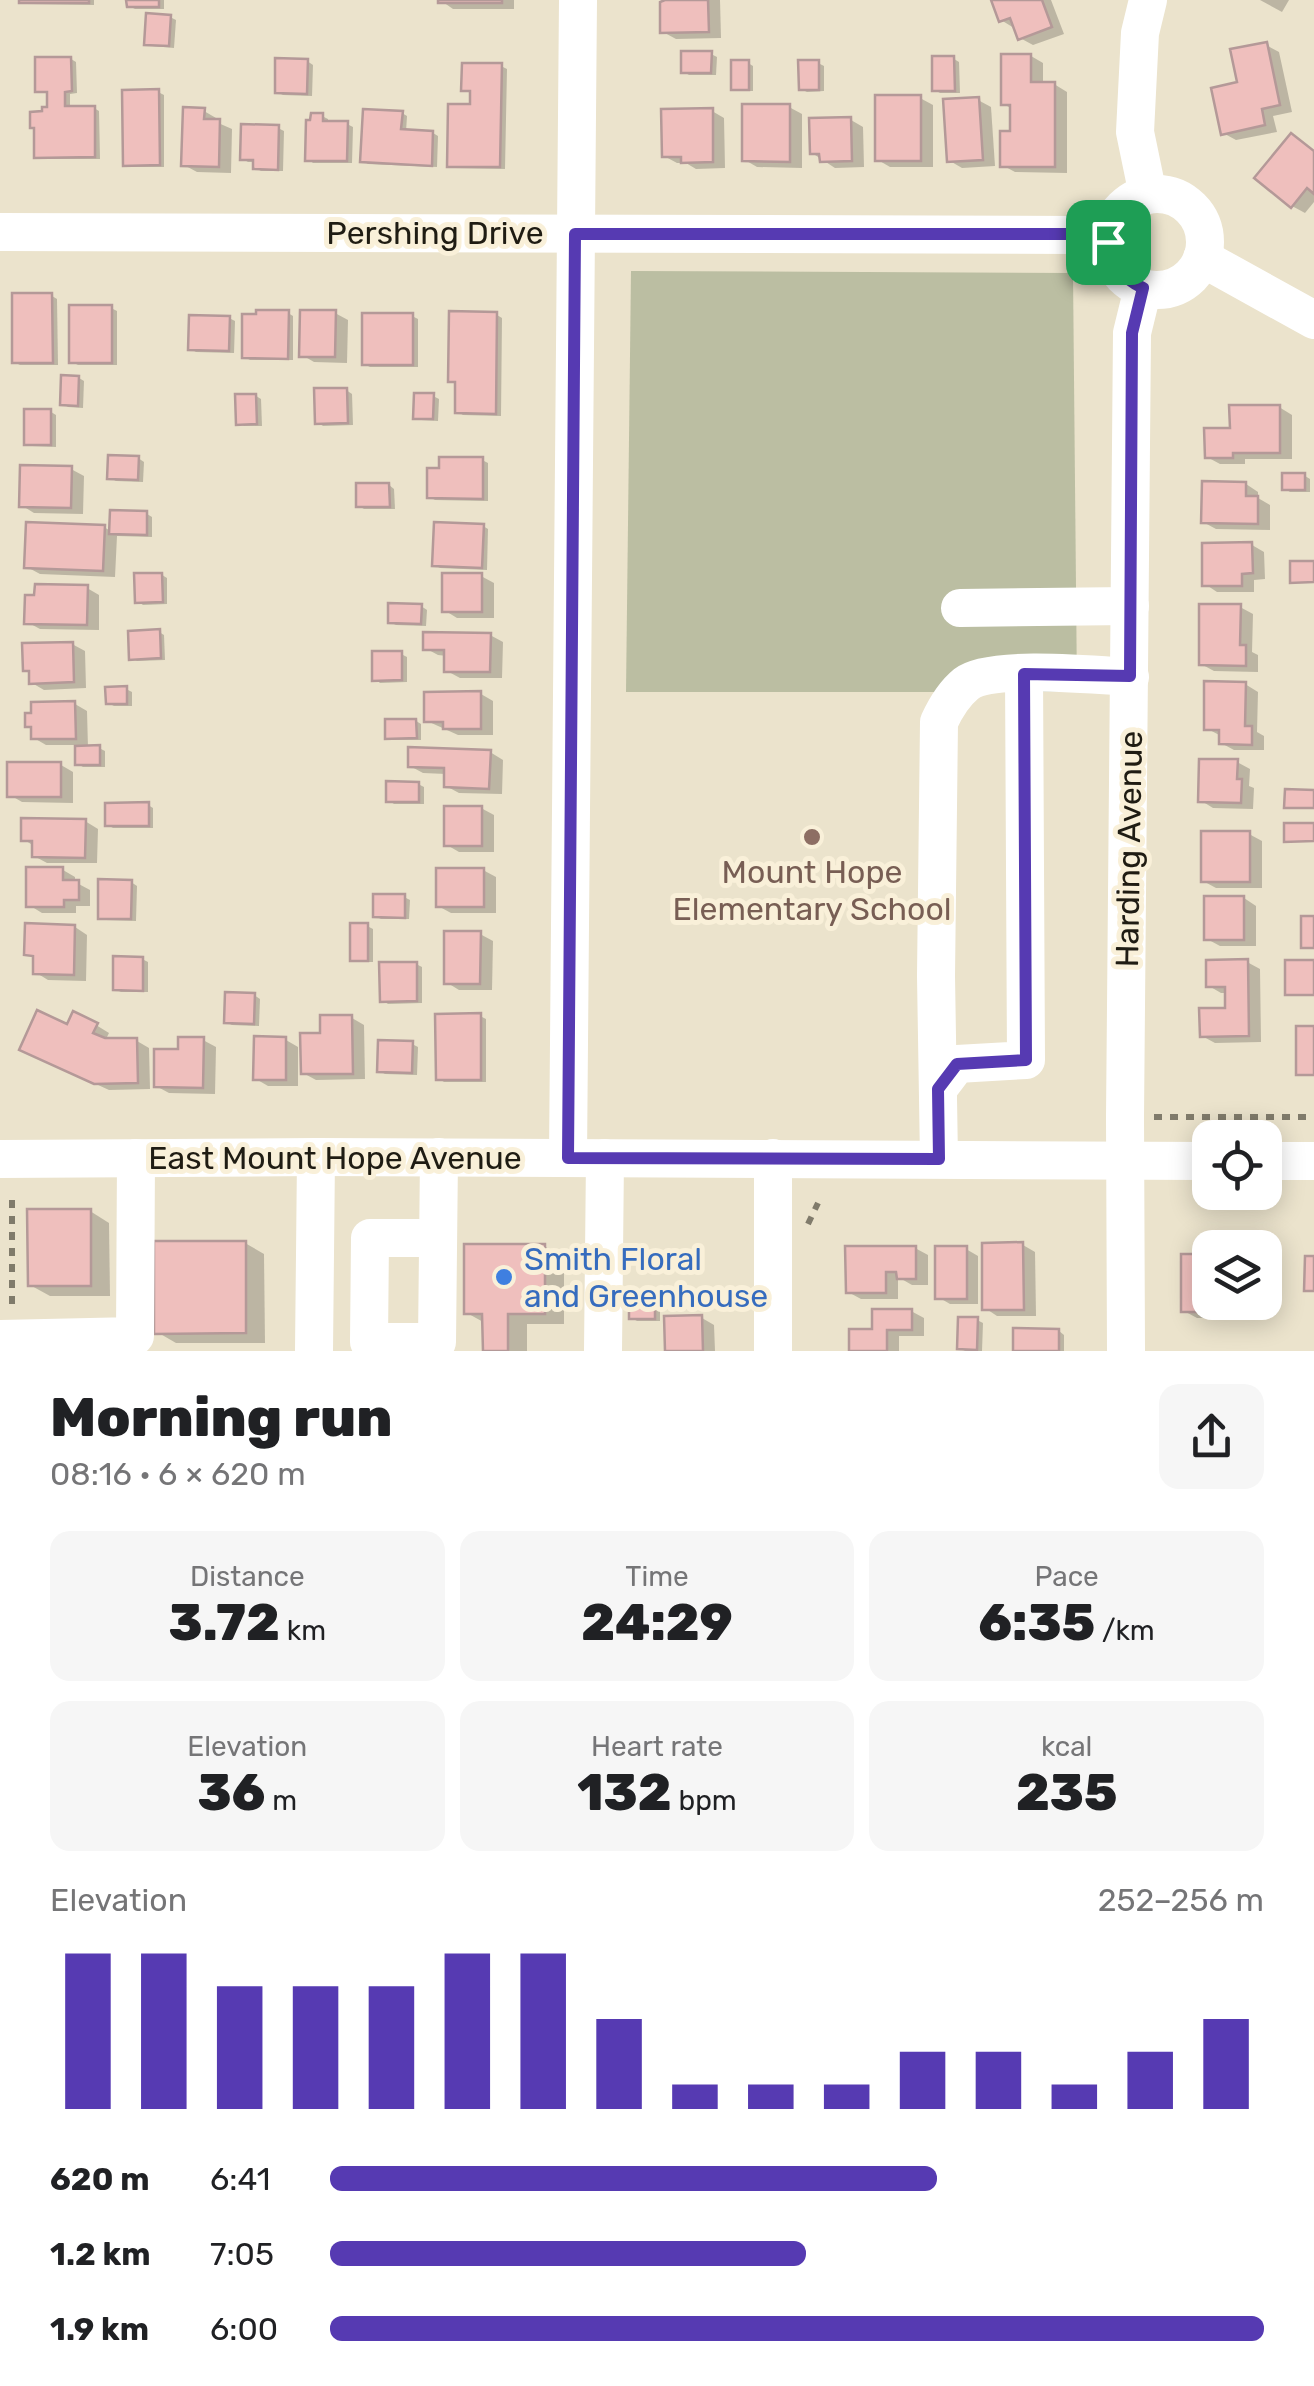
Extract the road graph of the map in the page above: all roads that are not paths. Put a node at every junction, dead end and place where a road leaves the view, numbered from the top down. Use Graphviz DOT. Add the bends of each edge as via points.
graph roads {
  1 [pos="578,0"];
  2 [pos="1148,0"];
  3 [pos="1148,195"];
  4 [pos="0,232"];
  5 [pos="575,234"];
  6 [pos="1108,242"];
  7 [pos="1202,258"];
  8 [pos="1143,288"];
  9 [pos="1314,320"];
  10 [pos="1130,606"];
  11 [pos="960,608"];
  12 [pos="1024,674"];
  13 [pos="1130,676"];
  14 [pos="938,1089"];
  15 [pos="316,1157"];
  16 [pos="136,1158"];
  17 [pos="439,1158"];
  18 [pos="586,1158"];
  19 [pos="773,1158"];
  20 [pos="939,1159"];
  21 [pos="0,1160"];
  22 [pos="1126,1160"];
  23 [pos="1192,1161"];
  24 [pos="1282,1161"];
  25 [pos="1314,1161"];
  26 [pos="438,1238"];
  27 [pos="6,1339"];
  28 [pos="314,1351"];
  29 [pos="603,1351"];
  30 [pos="773,1351"];
  31 [pos="1126,1351"];
  1 -- 5 [label="street"];
  2 -- 3 [label="street" via="1135,132"];
  3 -- 6 [label="street" via="1124,206"];
  3 -- 7 [label="street" via="1181,200 1194,211 1205,242"];
  4 -- 5 [label="street, Pershing Drive"];
  5 -- 6 [label="street, Pershing Drive" via="1081,234"];
  5 -- 18 [label="street"];
  6 -- 8 [label="street" via="1118,270"];
  7 -- 8 [label="street" via="1172,288"];
  7 -- 9 [label="street"];
  8 -- 10 [label="street, Harding Avenue" via="1132,333"];
  10 -- 11 [label="street"];
  10 -- 13 [label="street, Harding Avenue"];
  12 -- 13 [label="street"];
  12 -- 14 [label="street" via="968,682 939,722"];
  12 -- 14 [label="street" via="1026,1060 957,1064"];
  13 -- 22 [label="street, Harding Avenue"];
  14 -- 20 [label="street"];
  15 -- 16 [label="street, East Mount Hope Avenue"];
  15 -- 17 [label="street, East Mount Hope Avenue"];
  15 -- 28 [label="street"];
  16 -- 21 [label="street, East Mount Hope Avenue"];
  16 -- 27 [label="street" via="135,1336"];
  17 -- 18 [label="street, East Mount Hope Avenue"];
  17 -- 26 [label="street"];
  18 -- 19 [label="street, East Mount Hope Avenue"];
  18 -- 29 [label="street"];
  19 -- 20 [label="street, East Mount Hope Avenue"];
  19 -- 30 [label="street"];
  20 -- 22 [label="street, East Mount Hope Avenue"];
  22 -- 23 [label="street, East Mount Hope Avenue"];
  22 -- 31 [label="street, Harding Avenue"];
  24 -- 25 [label="street"];
}
